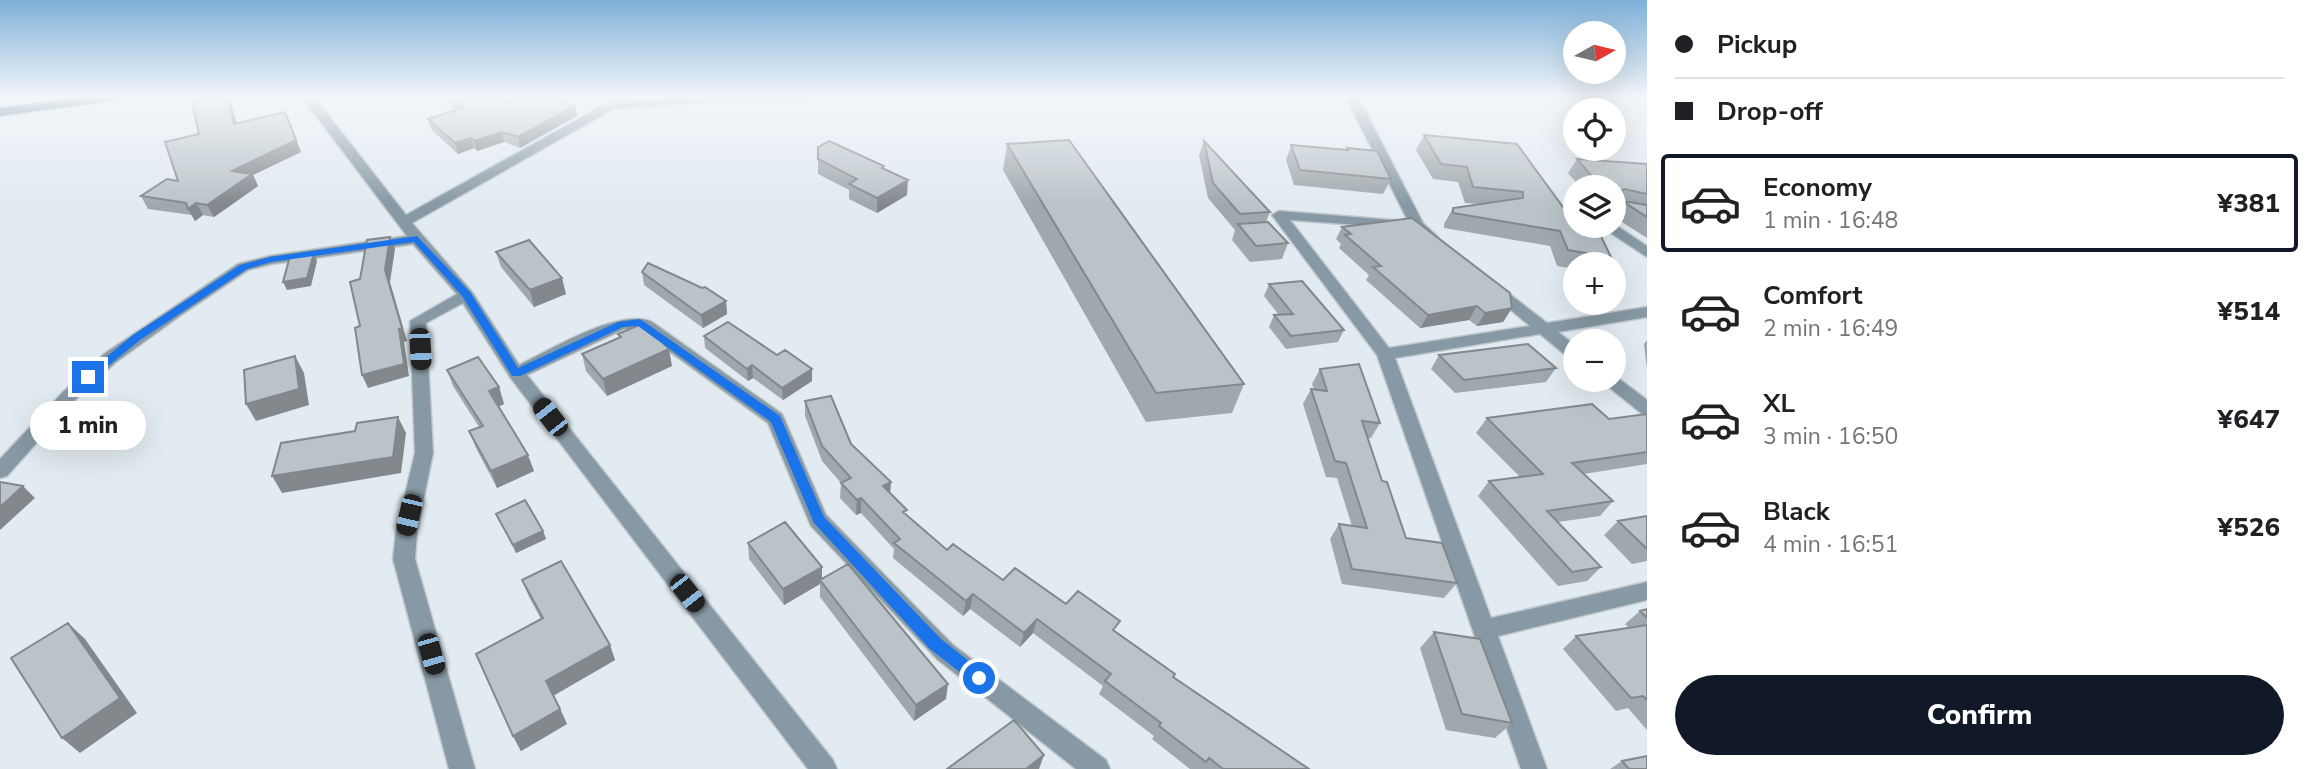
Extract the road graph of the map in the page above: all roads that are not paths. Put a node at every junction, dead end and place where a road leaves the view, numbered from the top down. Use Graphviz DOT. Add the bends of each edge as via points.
graph roads {
  1 [pos="336,133"];
  2 [pos="563,133"];
  3 [pos="1370,133"];
  4 [pos="405,221"];
  5 [pos="1417,225"];
  6 [pos="1624,238"];
  7 [pos="417,239"];
  8 [pos="1438,243"];
  9 [pos="1647,253"];
  10 [pos="1480,277"];
  11 [pos="466,295"];
  12 [pos="1647,312"];
  13 [pos="1544,329"];
  14 [pos="1563,344"];
  15 [pos="1385,354"];
  16 [pos="516,373"];
  17 [pos="1625,392"];
  18 [pos="1647,409"];
  19 [pos="0,471"];
  20 [pos="1647,591"];
  21 [pos="1483,630"];
  22 [pos="462,769"];
  23 [pos="824,769"];
  24 [pos="1097,769"];
  25 [pos="1534,769"];
  1 -- 4 [label="street"];
  2 -- 4 [label="street"];
  3 -- 5 [label="street"];
  4 -- 7 [label="street"];
  5 -- 8 [label="street"];
  5 -- 15 [label="street" via="1279,215"];
  6 -- 9 [label="street"];
  7 -- 11 [label="street"];
  7 -- 19 [label="street" via="243,267 110,358"];
  10 -- 13 [label="street"];
  11 -- 16 [label="street"];
  11 -- 22 [label="street" via="418,321 424,453 404,536 404,559"];
  12 -- 13 [label="street"];
  13 -- 14 [label="street"];
  13 -- 15 [label="street"];
  15 -- 21 [label="street"];
  16 -- 23 [label="street"];
  16 -- 24 [label="street" via="621,324 640,323 776,419 818,520 945,652"];
  17 -- 18 [label="street"];
  20 -- 21 [label="street"];
  21 -- 25 [label="street"];
}
